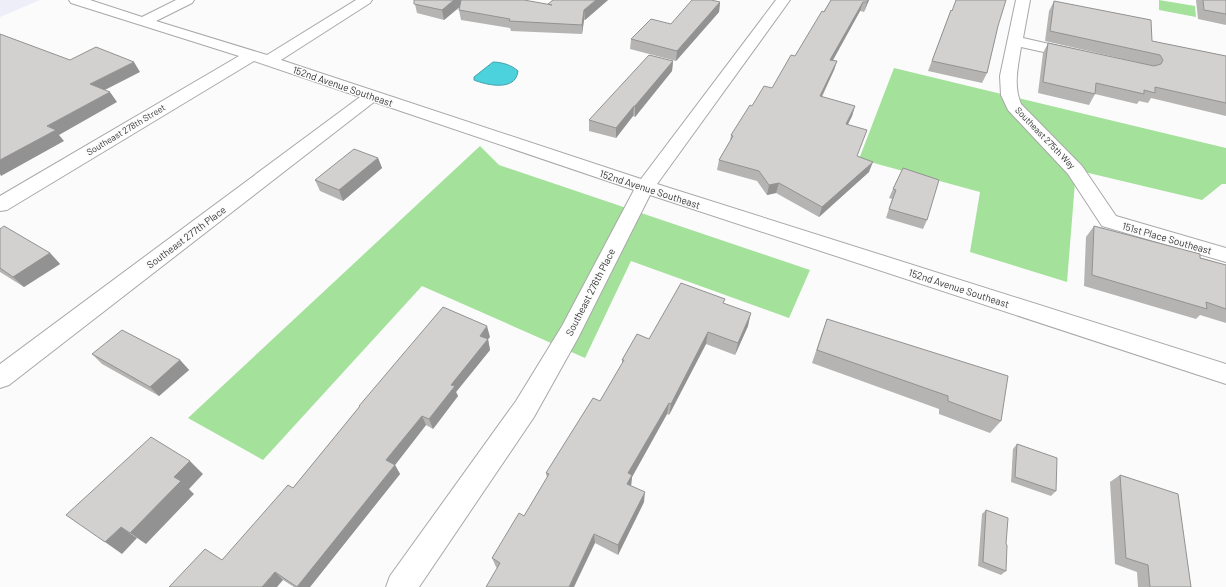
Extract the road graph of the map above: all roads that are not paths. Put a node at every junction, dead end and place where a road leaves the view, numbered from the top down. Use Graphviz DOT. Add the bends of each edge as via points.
graph roads {
  1 [pos="76,0"];
  2 [pos="187,0"];
  3 [pos="365,0"];
  4 [pos="783,0"];
  5 [pos="1023,0"];
  6 [pos="142,22"];
  7 [pos="1014,41"];
  8 [pos="260,58"];
  9 [pos="1092,58"];
  10 [pos="371,96"];
  11 [pos="0,186"];
  12 [pos="645,187"];
  13 [pos="17,195"];
  14 [pos="0,205"];
  15 [pos="1109,221"];
  16 [pos="1226,255"];
  17 [pos="1226,374"];
  18 [pos="0,378"];
  19 [pos="401,587"];
  1 -- 6 [label="street, 152nd Avenue Southeast"];
  2 -- 6 [label="street"];
  3 -- 8 [label="street, Southeast 278th Street"];
  4 -- 12 [label="street, Southeast 276th Place"];
  5 -- 7 [label="street, Southeast 275th Way"];
  6 -- 8 [label="street, 152nd Avenue Southeast"];
  7 -- 9 [label="street"];
  7 -- 15 [label="street, Southeast 275th Way" via="1007,85 1014,106 1075,170"];
  8 -- 10 [label="street, 152nd Avenue Southeast"];
  8 -- 13 [label="street, Southeast 278th Street"];
  10 -- 12 [label="street, 152nd Avenue Southeast"];
  10 -- 18 [label="street, Southeast 277th Place"];
  11 -- 13 [label="street"];
  12 -- 17 [label="street, 152nd Avenue Southeast"];
  12 -- 19 [label="street, Southeast 276th Place" via="570,332 525,409"];
  13 -- 14 [label="street, Southeast 278th Street"];
  15 -- 16 [label="street, 151st Place Southeast"];
}
